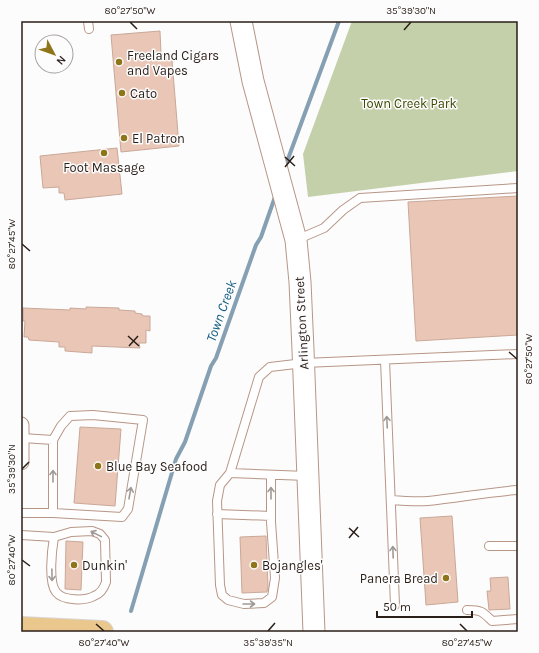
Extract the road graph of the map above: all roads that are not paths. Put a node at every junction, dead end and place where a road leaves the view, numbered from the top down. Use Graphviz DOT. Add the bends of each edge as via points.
graph roads {
  1 [pos="241,21"];
  2 [pos="518,188"];
  3 [pos="296,240"];
  4 [pos="518,354"];
  5 [pos="385,360"];
  6 [pos="304,363"];
  7 [pos="21,432"];
  8 [pos="53,440"];
  9 [pos="21,462"];
  10 [pos="230,473"];
  11 [pos="270,475"];
  12 [pos="308,476"];
  13 [pos="518,490"];
  14 [pos="391,500"];
  15 [pos="53,512"];
  16 [pos="21,513"];
  17 [pos="218,514"];
  18 [pos="271,516"];
  19 [pos="21,536"];
  20 [pos="54,536"];
  21 [pos="489,546"];
  22 [pos="518,546"];
  23 [pos="395,605"];
  24 [pos="467,610"];
  25 [pos="518,619"];
  26 [pos="21,628"];
  27 [pos="102,632"];
  28 [pos="314,632"];
  1 -- 3 [label="street, Arlington Street" via="253,81"];
  2 -- 3 [label="lane" via="360,198 324,228"];
  3 -- 6 [label="street, Arlington Street"];
  4 -- 5 [label="lane"];
  5 -- 6 [label="lane"];
  14 -- 5 [label="lane, one-way"];
  6 -- 10 [label="lane" via="270,367 259,377"];
  6 -- 12 [label="street, Arlington Street"];
  7 -- 8 [label="lane"];
  7 -- 9 [label="street"];
  15 -- 8 [label="lane, one-way"];
  15 -- 8 [label="lane, one-way" via="122,517 128,509 143,420 93,415 70,416"];
  10 -- 11 [label="lane"];
  10 -- 17 [label="lane" via="220,485"];
  11 -- 12 [label="lane"];
  18 -- 11 [label="lane, one-way"];
  12 -- 28 [label="street, Arlington Street"];
  13 -- 14 [label="lane" via="426,501"];
  23 -- 14 [label="lane, one-way"];
  15 -- 16 [label="lane"];
  17 -- 18 [label="lane"];
  17 -- 18 [label="lane, one-way" via="222,595 228,600 244,604 264,603 272,597 275,578"];
  19 -- 20 [label="lane"];
  20 -- 20 [label="lane, one-way" via="52,584 56,592 74,600 94,596 104,588 105,540 100,534 92,531"];
  21 -- 22 [label="lane"];
  24 -- 25 [label="lane" via="480,610 492,621"];
  26 -- 27 [label="main road"];
}
